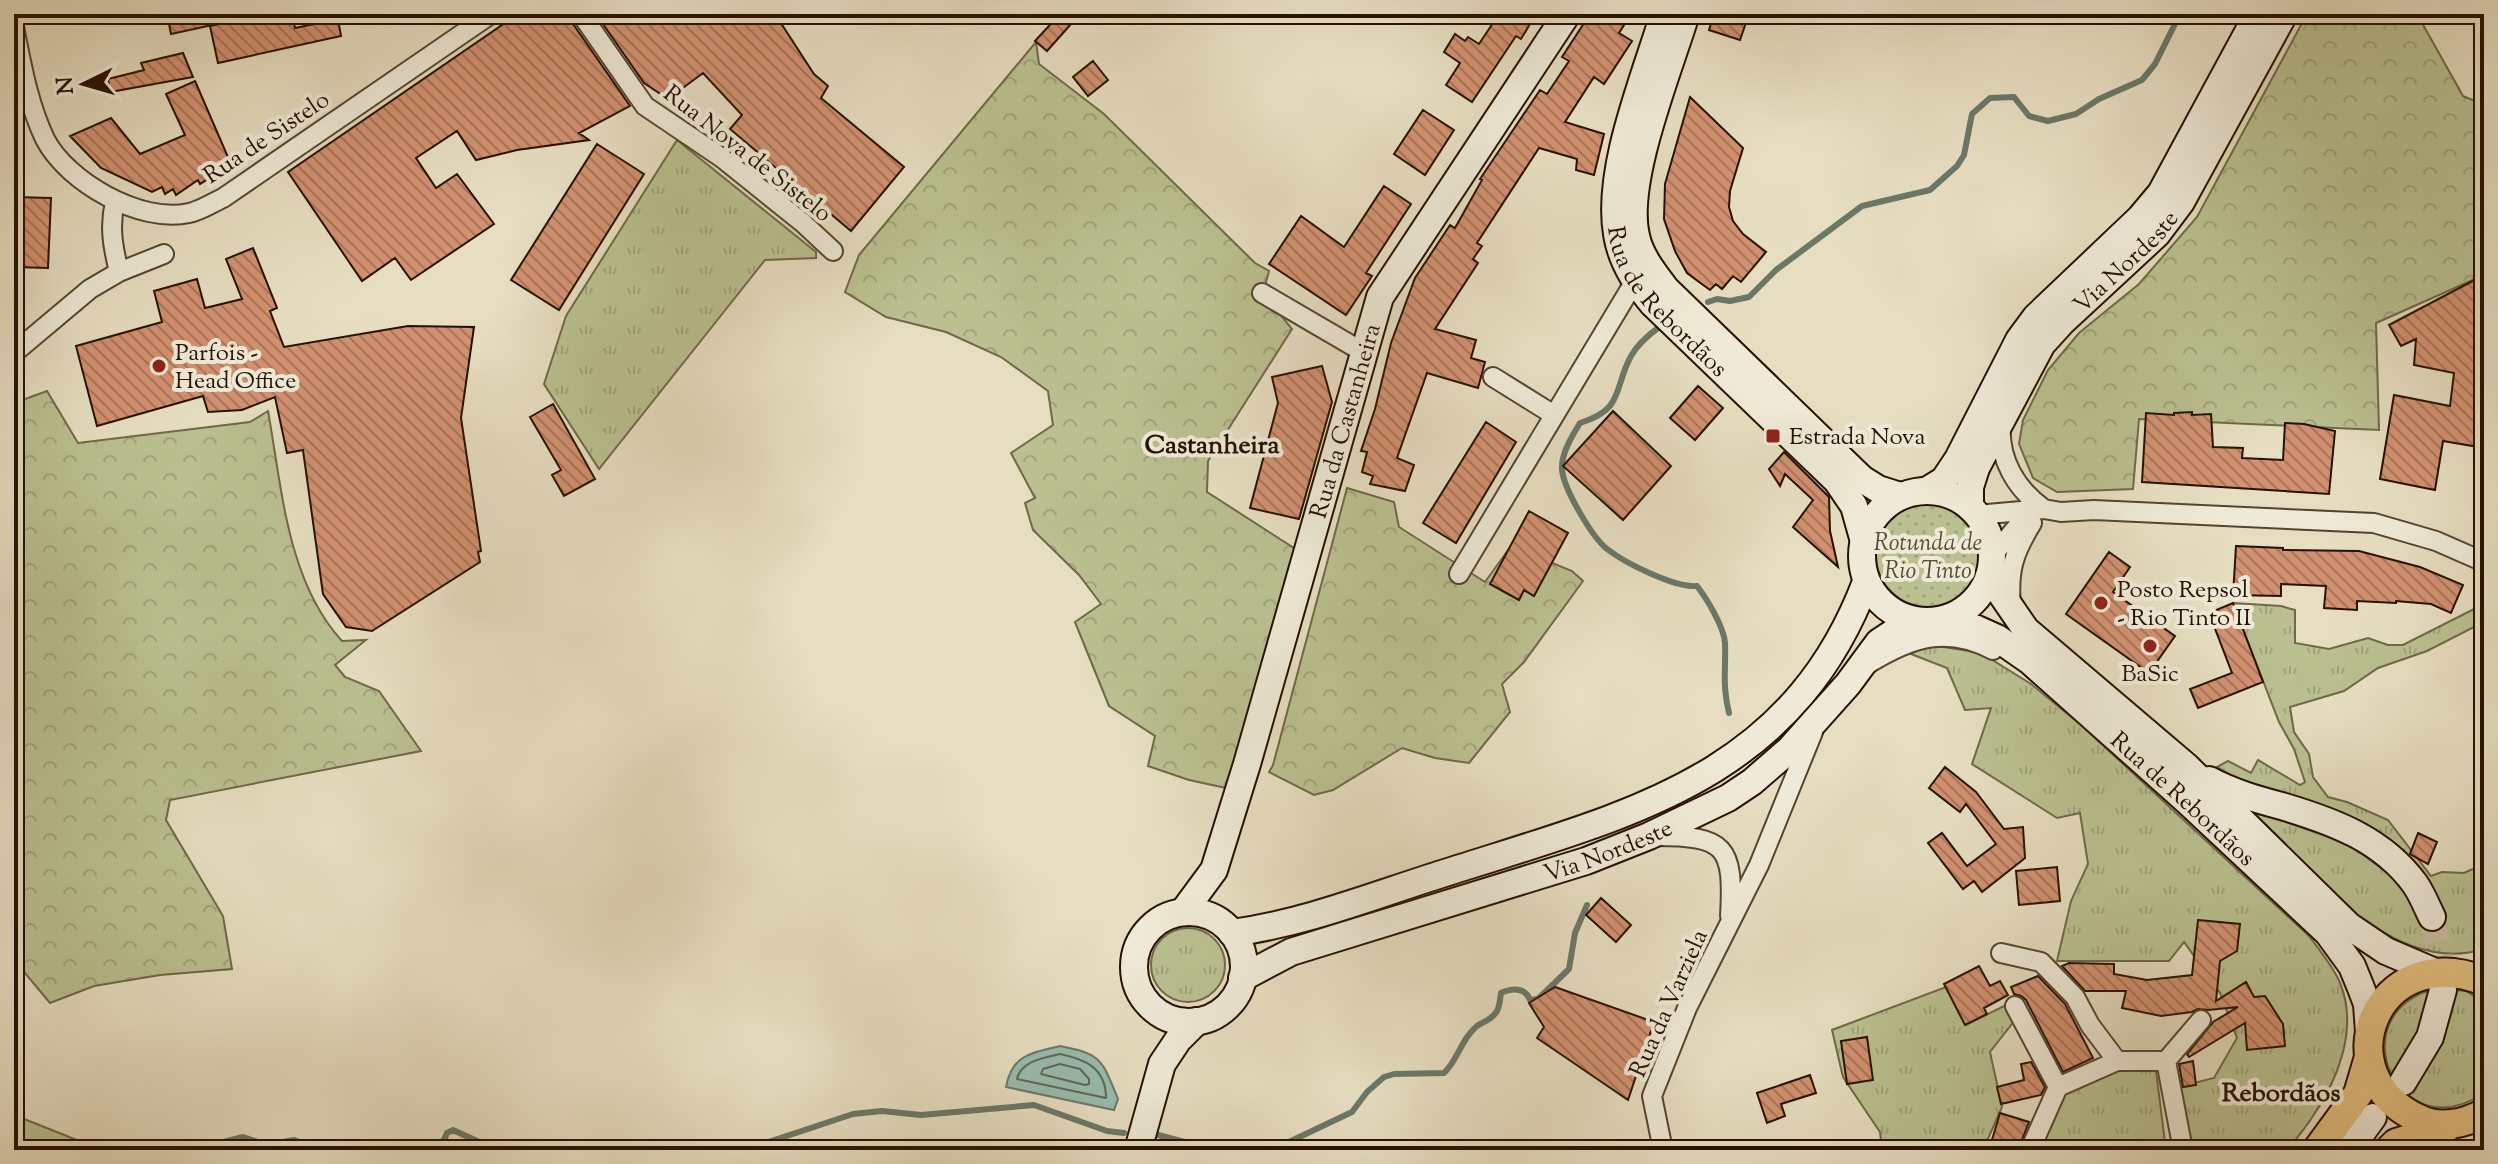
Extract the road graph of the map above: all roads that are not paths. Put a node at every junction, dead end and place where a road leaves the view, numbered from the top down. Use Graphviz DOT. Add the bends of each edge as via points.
graph roads {
  1 [pos="491,14"];
  2 [pos="581,14"];
  3 [pos="1567,14"];
  4 [pos="1664,14"];
  5 [pos="1686,14"];
  6 [pos="2258,14"];
  7 [pos="2284,14"];
  8 [pos="14,27"];
  9 [pos="115,202"];
  10 [pos="833,251"];
  11 [pos="164,254"];
  12 [pos="119,272"];
  13 [pos="1635,281"];
  14 [pos="1262,293"];
  15 [pos="15,352"];
  16 [pos="1363,352"];
  17 [pos="1493,377"];
  18 [pos="1554,415"];
  19 [pos="2001,419"];
  20 [pos="1913,493"];
  21 [pos="1973,511"];
  22 [pos="2046,515"];
  23 [pos="1863,538"];
  24 [pos="2484,562"];
  25 [pos="1991,566"];
  26 [pos="1459,574"];
  27 [pos="1866,582"];
  28 [pos="2015,616"];
  29 [pos="1926,621"];
  30 [pos="1858,670"];
  31 [pos="2049,679"];
  32 [pos="1819,717"];
  33 [pos="2187,767"];
  34 [pos="1649,836"];
  35 [pos="1214,870"];
  36 [pos="1183,912"];
  37 [pos="2432,917"];
  38 [pos="1730,923"];
  39 [pos="1229,929"];
  40 [pos="2001,953"];
  41 [pos="2462,977"];
  42 [pos="1242,978"];
  43 [pos="2015,1006"];
  44 [pos="1152,1007"];
  45 [pos="2201,1020"];
  46 [pos="1197,1021"];
  47 [pos="2369,1044"];
  48 [pos="2117,1061"];
  49 [pos="2166,1061"];
  50 [pos="1162,1064"];
  51 [pos="2403,1082"];
  52 [pos="2058,1087"];
  53 [pos="2484,1113"];
  54 [pos="2373,1117"];
  55 [pos="2458,1123"];
  56 [pos="1138,1150"];
  57 [pos="1663,1150"];
  58 [pos="2030,1150"];
  59 [pos="2183,1150"];
  60 [pos="2317,1150"];
  61 [pos="2349,1150"];
  62 [pos="2389,1150"];
  1 -- 9 [label="street, Rua de Sistelo" via="223,198 190,213 156,214"];
  2 -- 10 [label="street, Rua Nova de Sistelo" via="645,106 722,158"];
  3 -- 16 [label="main road, Rua da Castanheira" via="1380,297"];
  4 -- 13 [label="main road, Rua de Rebordãos" via="1619,170 1615,204 1617,235"];
  5 -- 20 [label="main road, Rua de Rebordãos" via="1635,185 1636,236 1646,261 1666,289 1862,479 1878,489"];
  6 -- 20 [label="main road, Via Nordeste" via="2161,193 2036,317 1944,480"];
  7 -- 19 [label="main road, Via Nordeste" via="2181,202 2157,234 2042,344"];
  8 -- 9 [label="street, Rua de Sistelo" via="28,96 47,142 80,179"];
  9 -- 12 [label="street" via="111,232"];
  11 -- 12 [label="street"];
  12 -- 15 [label="street" via="90,289"];
  13 -- 18 [label="street"];
  13 -- 23 [label="main road, Rua de Rebordãos" via="1837,481 1854,506"];
  14 -- 16 [label="street"];
  16 -- 35 [label="main road, Rua da Castanheira"];
  17 -- 18 [label="street"];
  18 -- 26 [label="street"];
  19 -- 21 [label="main road, Via Nordeste" via="1970,487"];
  19 -- 22 [label="street" via="2002,450 2011,474"];
  20 -- 21 [label="main road" via="1949,495"];
  20 -- 23 [label="main road" via="1880,511"];
  21 -- 22 [label="street"];
  21 -- 25 [label="main road" via="1988,534"];
  22 -- 24 [label="street" via="2094,510 2374,523"];
  22 -- 25 [label="street" via="2016,528"];
  22 -- 28 [label="street" via="2015,553 2009,578"];
  23 -- 27 [label="main road"];
  25 -- 28 [label="main road, Rua de Rebordãos"];
  25 -- 29 [label="main road" via="1975,600 1963,610"];
  27 -- 29 [label="main road" via="1881,603"];
  27 -- 39 [label="main road, Via Nordeste" via="1851,622 1813,683 1777,723 1715,770 1566,834 1284,924"];
  28 -- 33 [label="main road, Rua de Rebordãos"];
  29 -- 30 [label="main road, Via Nordeste" via="1879,642"];
  29 -- 31 [label="main road, Rua de Rebordãos" via="1977,629 1997,638"];
  30 -- 31 [label="street" via="1904,644 1945,635 1982,644"];
  30 -- 32 [label="main road, Via Nordeste"];
  31 -- 47 [label="main road, Rua de Rebordãos" via="2328,933 2352,966 2367,1004"];
  32 -- 34 [label="main road, Via Nordeste" via="1752,782"];
  32 -- 38 [label="street, Rua da Varziela"];
  33 -- 37 [label="main road, Rua de Rebordãos" via="2245,796 2359,833 2416,885"];
  33 -- 41 [label="main road, Rua de Rebordãos" via="2349,926 2386,951"];
  34 -- 38 [label="street, Rua da Varziela" via="1705,838 1717,846 1731,872"];
  34 -- 42 [label="main road, Via Nordeste" via="1291,952"];
  35 -- 36 [label="main road, Rua da Castanheira"];
  35 -- 39 [label="main road, Rua da Castanheira"];
  36 -- 39 [label="main road" via="1213,917"];
  36 -- 44 [label="main road" via="1151,927 1134,959 1135,978"];
  38 -- 57 [label="street, Rua da Varziela" via="1687,1008 1652,1096"];
  39 -- 42 [label="main road" via="1240,947"];
  40 -- 48 [label="street" via="2041,962 2075,997"];
  41 -- 47 [label="main road" via="2407,980 2380,1006"];
  41 -- 51 [label="main road"];
  42 -- 46 [label="main road" via="1226,1007"];
  43 -- 52 [label="street"];
  44 -- 46 [label="main road" via="1181,1021"];
  44 -- 50 [label="main road"];
  45 -- 49 [label="street"];
  46 -- 50 [label="main road"];
  47 -- 55 [label="main road" via="2376,1080 2400,1110 2424,1122"];
  47 -- 60 [label="main road" via="2358,1094"];
  48 -- 49 [label="street"];
  48 -- 52 [label="street"];
  49 -- 59 [label="street"];
  50 -- 56 [label="main road"];
  52 -- 58 [label="street"];
  53 -- 55 [label="main road"];
  54 -- 61 [label="main road"];
  55 -- 62 [label="main road"];
}
